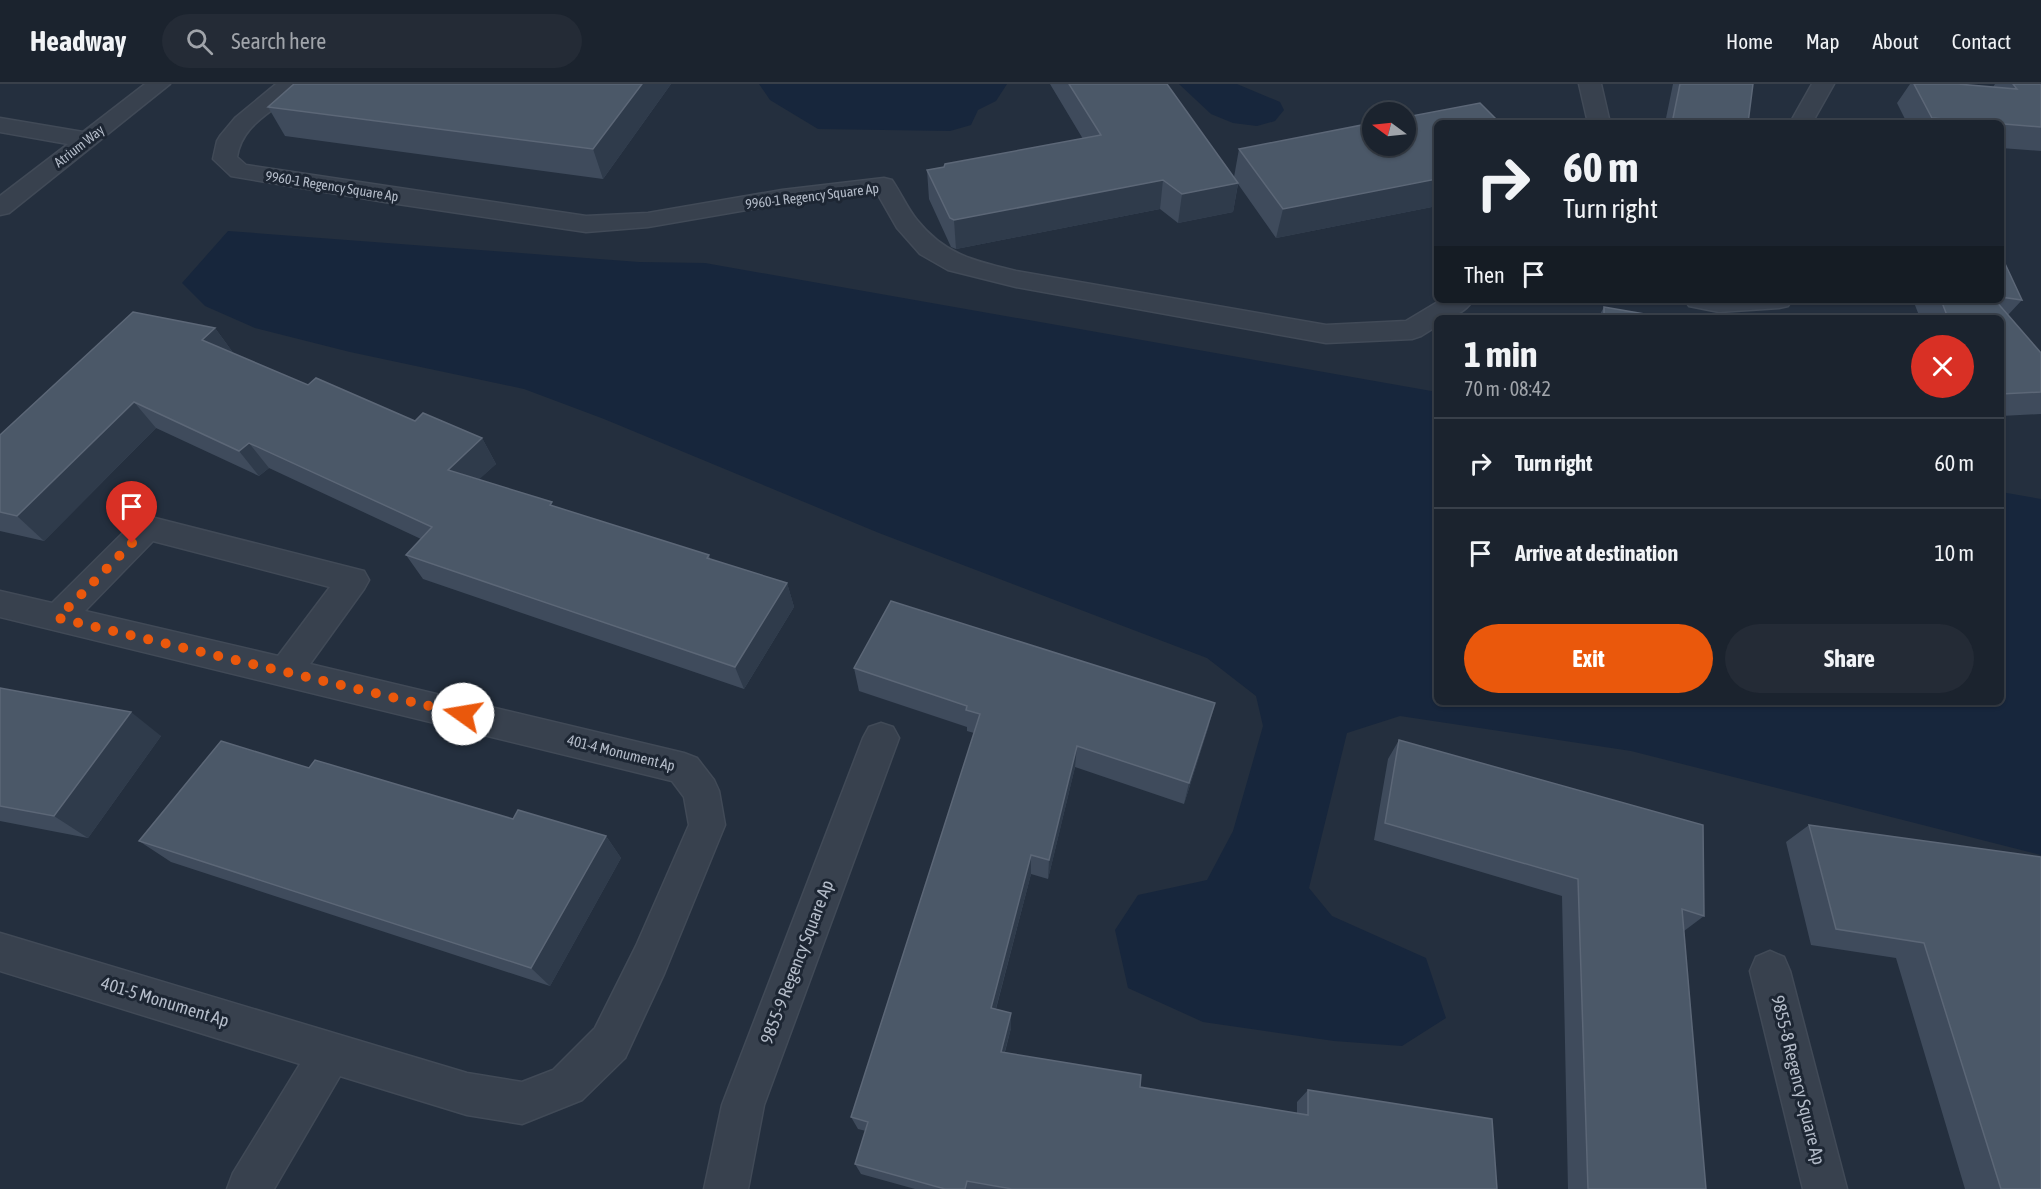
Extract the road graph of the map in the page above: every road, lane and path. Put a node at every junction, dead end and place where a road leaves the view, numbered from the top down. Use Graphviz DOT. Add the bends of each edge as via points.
graph roads {
  1 [pos="159,84"];
  2 [pos="289,84"];
  3 [pos="1590,84"];
  4 [pos="1823,84"];
  5 [pos="1598,120"];
  6 [pos="1804,120"];
  7 [pos="0,125"];
  8 [pos="87,140"];
  9 [pos="0,208"];
  10 [pos="1455,303"];
  11 [pos="1436,315"];
  12 [pos="1434,316"];
  13 [pos="0,604"];
  14 [pos="58,618"];
  15 [pos="285,672"];
  16 [pos="881,738"];
  17 [pos="0,952"];
  18 [pos="1770,971"];
  19 [pos="330,1053"];
  20 [pos="249,1189"];
  21 [pos="726,1189"];
  22 [pos="1825,1189"];
  1 -- 8 [label="street, Atrium Way"];
  2 -- 12 [label="street, 9960-1 Regency Square Ap" via="228,141 225,159 239,171 586,224 648,220 782,197 884,185 906,223 929,249 957,264 1016,279 1326,334 1412,330"];
  3 -- 5 [label="street"];
  4 -- 6 [label="street"];
  7 -- 8 [label="street"];
  8 -- 9 [label="street, Atrium Way"];
  10 -- 11 [label="street, 9960-1 Regency Square Ap"];
  13 -- 14 [label="street, 401-4 Monument Ap"];
  14 -- 15 [label="street, 401-4 Monument Ap"];
  14 -- 15 [label="street" via="147,528 353,580"];
  15 -- 19 [label="street, 401-4 Monument Ap" via="684,769 701,791 707,825 610,1043 567,1085 522,1103 467,1094"];
  16 -- 21 [label="street, 9855-9 Regency Square Ap" via="742,1105"];
  17 -- 19 [label="street, 401-5 Monument Ap"];
  18 -- 22 [label="street, 9855-8 Regency Square Ap"];
  19 -- 20 [label="street"];
}
